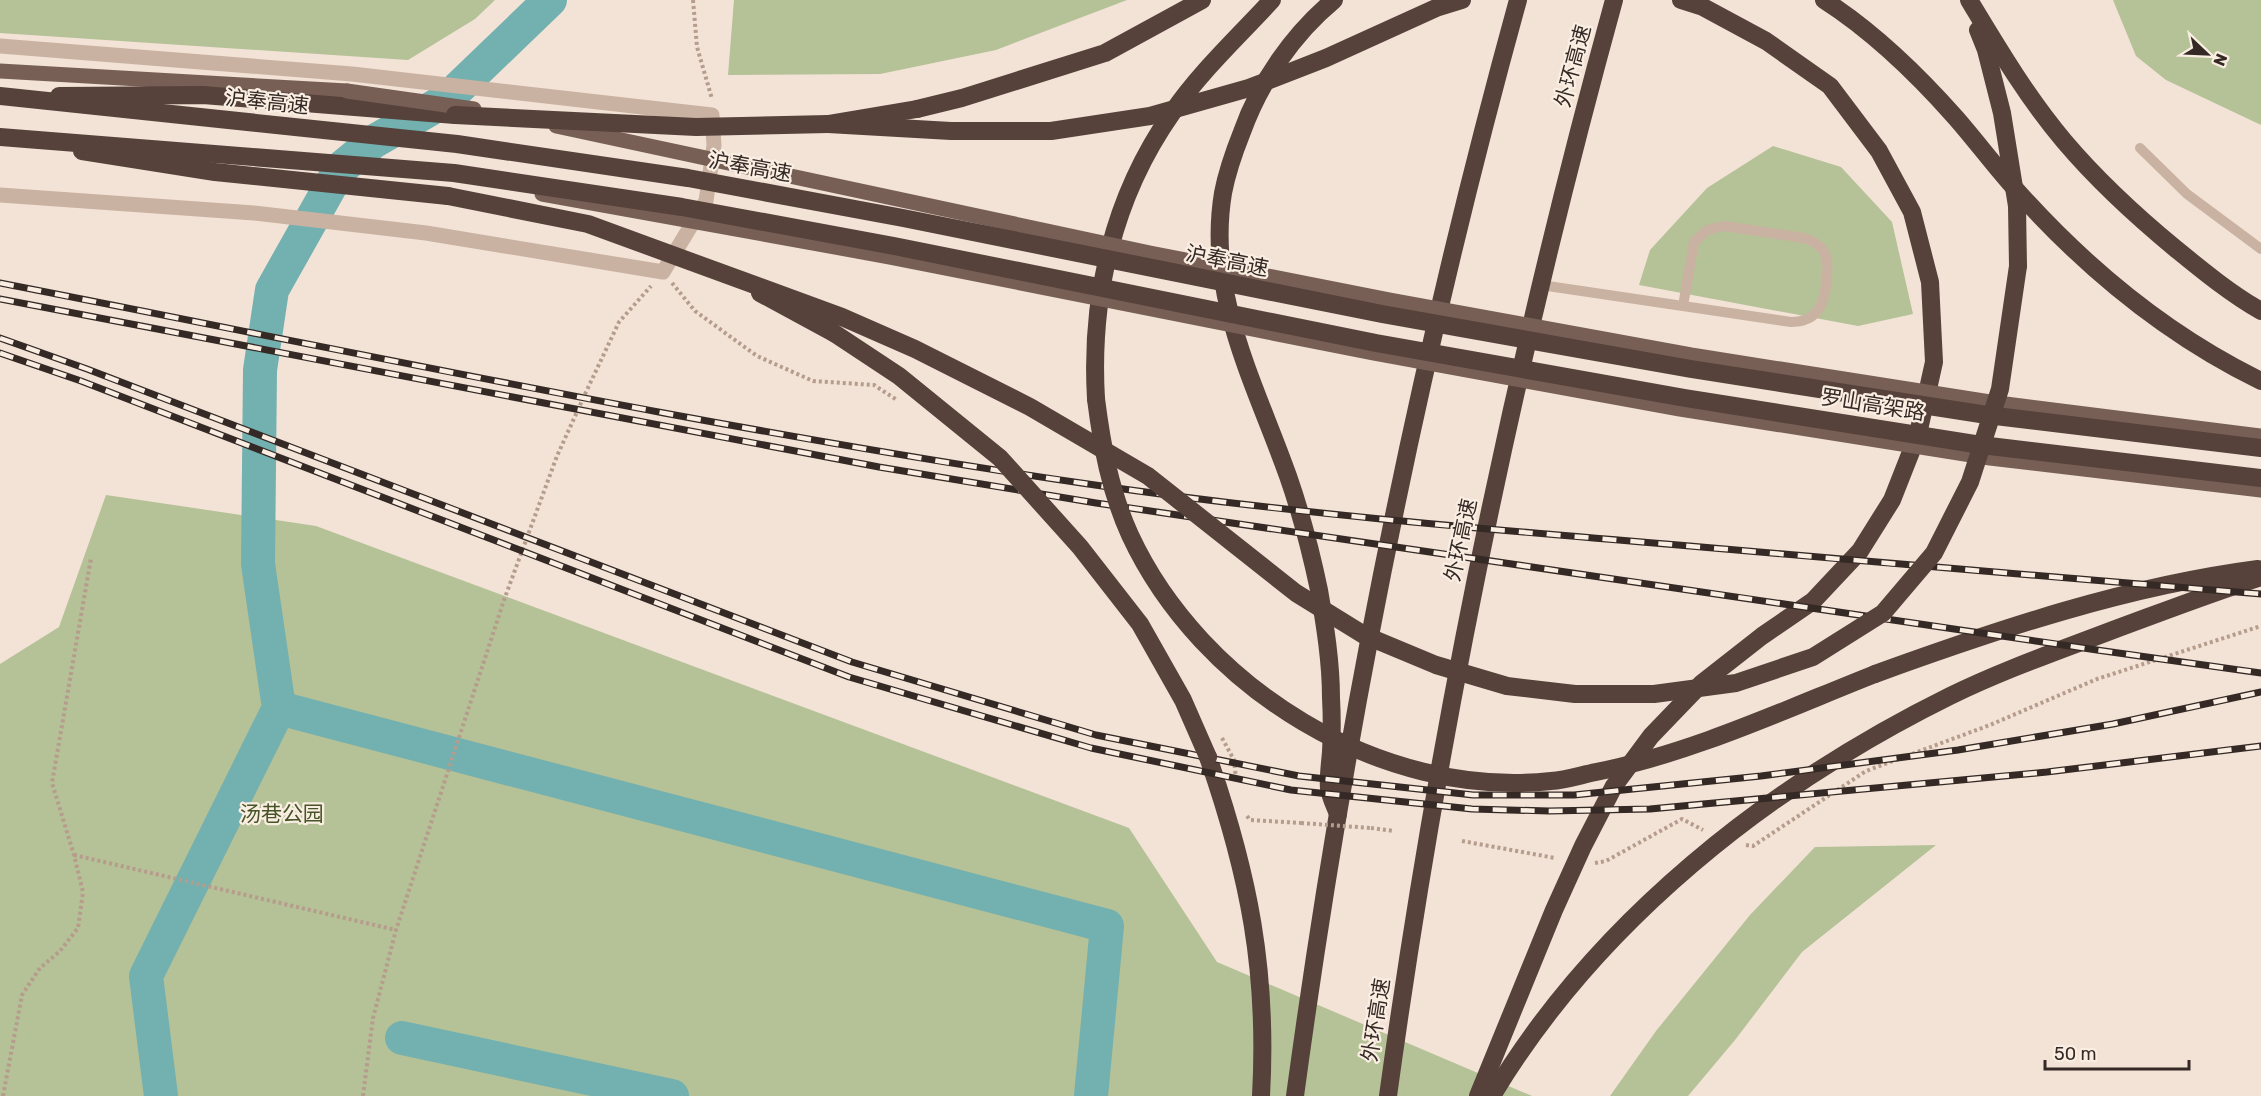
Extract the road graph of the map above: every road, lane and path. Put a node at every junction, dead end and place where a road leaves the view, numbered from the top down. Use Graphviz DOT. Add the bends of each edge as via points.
graph roads {
  1 [pos="693,0"];
  2 [pos="1202,0"];
  3 [pos="1272,0"];
  4 [pos="1334,0"];
  5 [pos="1462,0"];
  6 [pos="1518,0"];
  7 [pos="1614,0"];
  8 [pos="1681,0"];
  9 [pos="1824,0"];
  10 [pos="1968,0"];
  11 [pos="0,46"];
  12 [pos="0,72"];
  13 [pos="0,96"];
  14 [pos="712,115"];
  15 [pos="828,124"];
  16 [pos="0,129"];
  17 [pos="0,137"];
  18 [pos="2140,148"];
  19 [pos="0,195"];
  20 [pos="2261,249"];
  21 [pos="716,270"];
  22 [pos="663,273"];
  23 [pos="1541,285"];
  24 [pos="1683,306"];
  25 [pos="2261,311"];
  26 [pos="1484,333"];
  27 [pos="2261,381"];
  28 [pos="902,403"];
  29 [pos="2261,436"];
  30 [pos="2261,448"];
  31 [pos="2261,478"];
  32 [pos="2261,490"];
  33 [pos="91,558"];
  34 [pos="2261,569"];
  35 [pos="2261,577"];
  36 [pos="2261,626"];
  37 [pos="1219,733"];
  38 [pos="1236,780"];
  39 [pos="1240,810"];
  40 [pos="1338,815"];
  41 [pos="1703,830"];
  42 [pos="1394,831"];
  43 [pos="1462,841"];
  44 [pos="1741,845"];
  45 [pos="74,855"];
  46 [pos="1556,858"];
  47 [pos="1588,863"];
  48 [pos="396,930"];
  49 [pos="3,1096"];
  50 [pos="363,1096"];
  51 [pos="1261,1096"];
  52 [pos="1295,1096"];
  53 [pos="1388,1096"];
  54 [pos="1478,1096"];
  55 [pos="1492,1096"];
  1 -- 14 [label="path" via="697,47 712,96"];
  2 -- 15 [label="highway, bridge" via="1105,53 962,98"];
  3 -- 34 [label="highway, bridge" via="1173,111 1154,139 1125,201 1100,287 1094,360 1096,399 1102,449 1113,492 1153,578 1223,661 1270,701 1312,728 1374,757 1433,775 1493,782 1551,782 1667,753 1975,638 2183,582"];
  4 -- 40 [label="highway" via="1285,52 1247,116 1223,193 1220,234 1234,335 1288,477 1318,590 1328,646 1331,695 1329,789"];
  5 -- 15 [label="highway, bridge" via="1249,88 1150,116 1051,131 951,131"];
  6 -- 40 [label="highway" via="1427,367"];
  7 -- 23 [label="highway, 外环高速"];
  8 -- 54 [label="highway, bridge" via="1703,7 1766,40 1830,86 1879,151 1912,212 1930,282 1934,362 1918,434 1892,500 1860,551 1813,601 1702,683 1651,736 1614,786 1554,910"];
  9 -- 27 [label="highway, bridge" via="1864,28 1924,83 2017,191 2114,287 2198,347"];
  10 -- 21 [label="highway, bridge" via="2002,113 2017,206 2018,266 2000,388 1970,482 1934,553 1883,613 1813,657 1736,683 1654,694 1575,694 1507,686 1436,665 1364,635 1296,593 1148,476 1030,407 842,317"];
  10 -- 25 [label="highway" via="2022,85 2103,184 2197,267"];
  11 -- 14 [label="street" via="352,74"];
  12 -- 29 [label="main road, bridge" via="347,91 477,109 1138,251 1378,298 1990,402"];
  13 -- 15 [label="highway, bridge" via="203,95 455,115 696,127"];
  13 -- 26 [label="highway, 沪奉高速, bridge" via="457,144 688,178"];
  14 -- 22 [label="street" via="714,145 706,201"];
  16 -- 32 [label="main road, bridge" via="273,150 890,257 1373,353 1680,409 1990,458"];
  17 -- 21 [label="highway, bridge" via="215,172 448,196 588,224"];
  17 -- 31 [label="highway, 罗山高架路, bridge" via="454,172 670,205 894,246 1135,296 1685,398 1981,445"];
  18 -- 20 [label="lane" via="2187,194"];
  19 -- 22 [label="street" via="254,213 426,232"];
  21 -- 51 [label="highway, bridge" via="834,333 899,376 1000,458 1080,547 1140,624 1184,700 1236,844 1255,930 1263,1015"];
  22 -- 28 [label="path" via="695,311 757,356 813,381 874,385"];
  22 -- 48 [label="path" via="619,322 557,456 461,727"];
  23 -- 24 [label="lane"];
  23 -- 53 [label="highway, 外环高速" via="1450,710"];
  24 -- 24 [label="lane" via="1791,322 1809,319 1824,298 1828,271 1825,253 1804,238 1724,226 1707,230 1694,242"];
  26 -- 30 [label="highway, 罗山高架路, bridge" via="1987,415"];
  33 -- 45 [label="path" via="51,783"];
  35 -- 55 [label="highway" via="2027,661 1866,742 1802,783 1742,824 1626,926 1554,1005"];
  36 -- 44 [label="path" via="2097,679 1990,725 1866,771 1753,846"];
  37 -- 38 [label="path" via="1234,760"];
  39 -- 42 [label="path, bridge" via="1250,820"];
  40 -- 52 [label="highway"];
  41 -- 47 [label="path" via="1682,819 1606,861"];
  43 -- 46 [label="path"];
  45 -- 48 [label="path"];
  45 -- 49 [label="path" via="83,892 78,928 40,968 22,995"];
  48 -- 50 [label="path" via="373,1018"];
}
